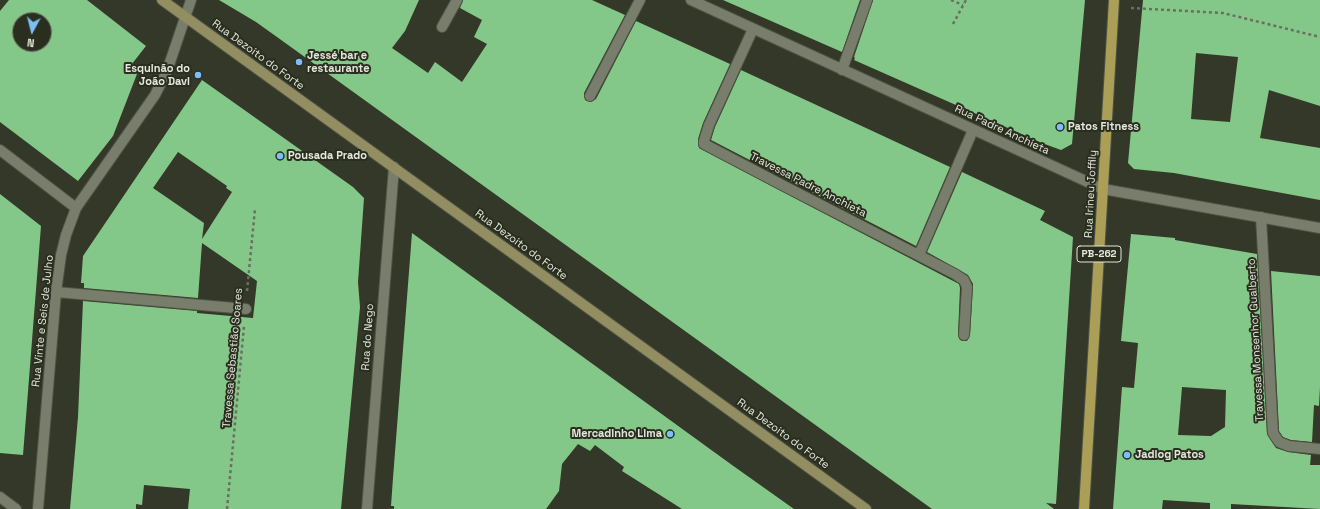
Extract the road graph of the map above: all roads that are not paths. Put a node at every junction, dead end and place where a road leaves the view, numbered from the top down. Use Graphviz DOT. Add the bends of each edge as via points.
graph roads {
  1 [pos="162,0"];
  2 [pos="191,0"];
  3 [pos="457,0"];
  4 [pos="640,0"];
  5 [pos="691,0"];
  6 [pos="867,0"];
  7 [pos="703,3"];
  8 [pos="1114,4"];
  9 [pos="185,17"];
  10 [pos="442,27"];
  11 [pos="753,29"];
  12 [pos="842,70"];
  13 [pos="590,96"];
  14 [pos="973,130"];
  15 [pos="0,150"];
  16 [pos="394,167"];
  17 [pos="1103,189"];
  18 [pos="76,208"];
  19 [pos="1261,217"];
  20 [pos="1320,228"];
  21 [pos="919,255"];
  22 [pos="56,292"];
  23 [pos="246,309"];
  24 [pos="964,335"];
  25 [pos="1320,449"];
  26 [pos="0,497"];
  27 [pos="16,509"];
  28 [pos="38,509"];
  29 [pos="367,509"];
  30 [pos="866,509"];
  31 [pos="1084,509"];
  1 -- 9 [label="main road, Rua Dezoito do Forte"];
  2 -- 9 [label="street, Rua Vinte e Seis de Julho"];
  3 -- 10 [label="street"];
  4 -- 13 [label="street"];
  5 -- 7 [label="street, Rua Padre Anchieta"];
  6 -- 12 [label="street"];
  7 -- 11 [label="street, Rua Padre Anchieta"];
  8 -- 17 [label="main road, Rua Irineu Joffily / PB-262"];
  9 -- 16 [label="main road, Rua Dezoito do Forte"];
  9 -- 18 [label="street, Rua Vinte e Seis de Julho" via="167,70 155,95"];
  11 -- 12 [label="street, Rua Padre Anchieta"];
  11 -- 21 [label="street, Travessa Padre Anchieta" via="709,125 704,144"];
  12 -- 14 [label="street, Rua Padre Anchieta"];
  14 -- 17 [label="street, Rua Padre Anchieta"];
  14 -- 21 [label="street"];
  15 -- 18 [label="street"];
  16 -- 29 [label="street, Rua do Nego"];
  16 -- 30 [label="main road, Rua Dezoito do Forte"];
  17 -- 19 [label="street, Rua Padre Anchieta"];
  17 -- 31 [label="main road, Rua Irineu Joffily / PB-262"];
  18 -- 22 [label="street, Rua Vinte e Seis de Julho" via="61,255"];
  19 -- 20 [label="street, Rua Padre Anchieta"];
  19 -- 25 [label="street, Travessa Monsenhor Gualberto" via="1273,433 1279,442 1289,446"];
  21 -- 24 [label="street, Travessa Padre Anchieta" via="964,280 967,287"];
  22 -- 23 [label="street"];
  22 -- 28 [label="street, Rua Vinte e Seis de Julho"];
  26 -- 27 [label="street"];
}
